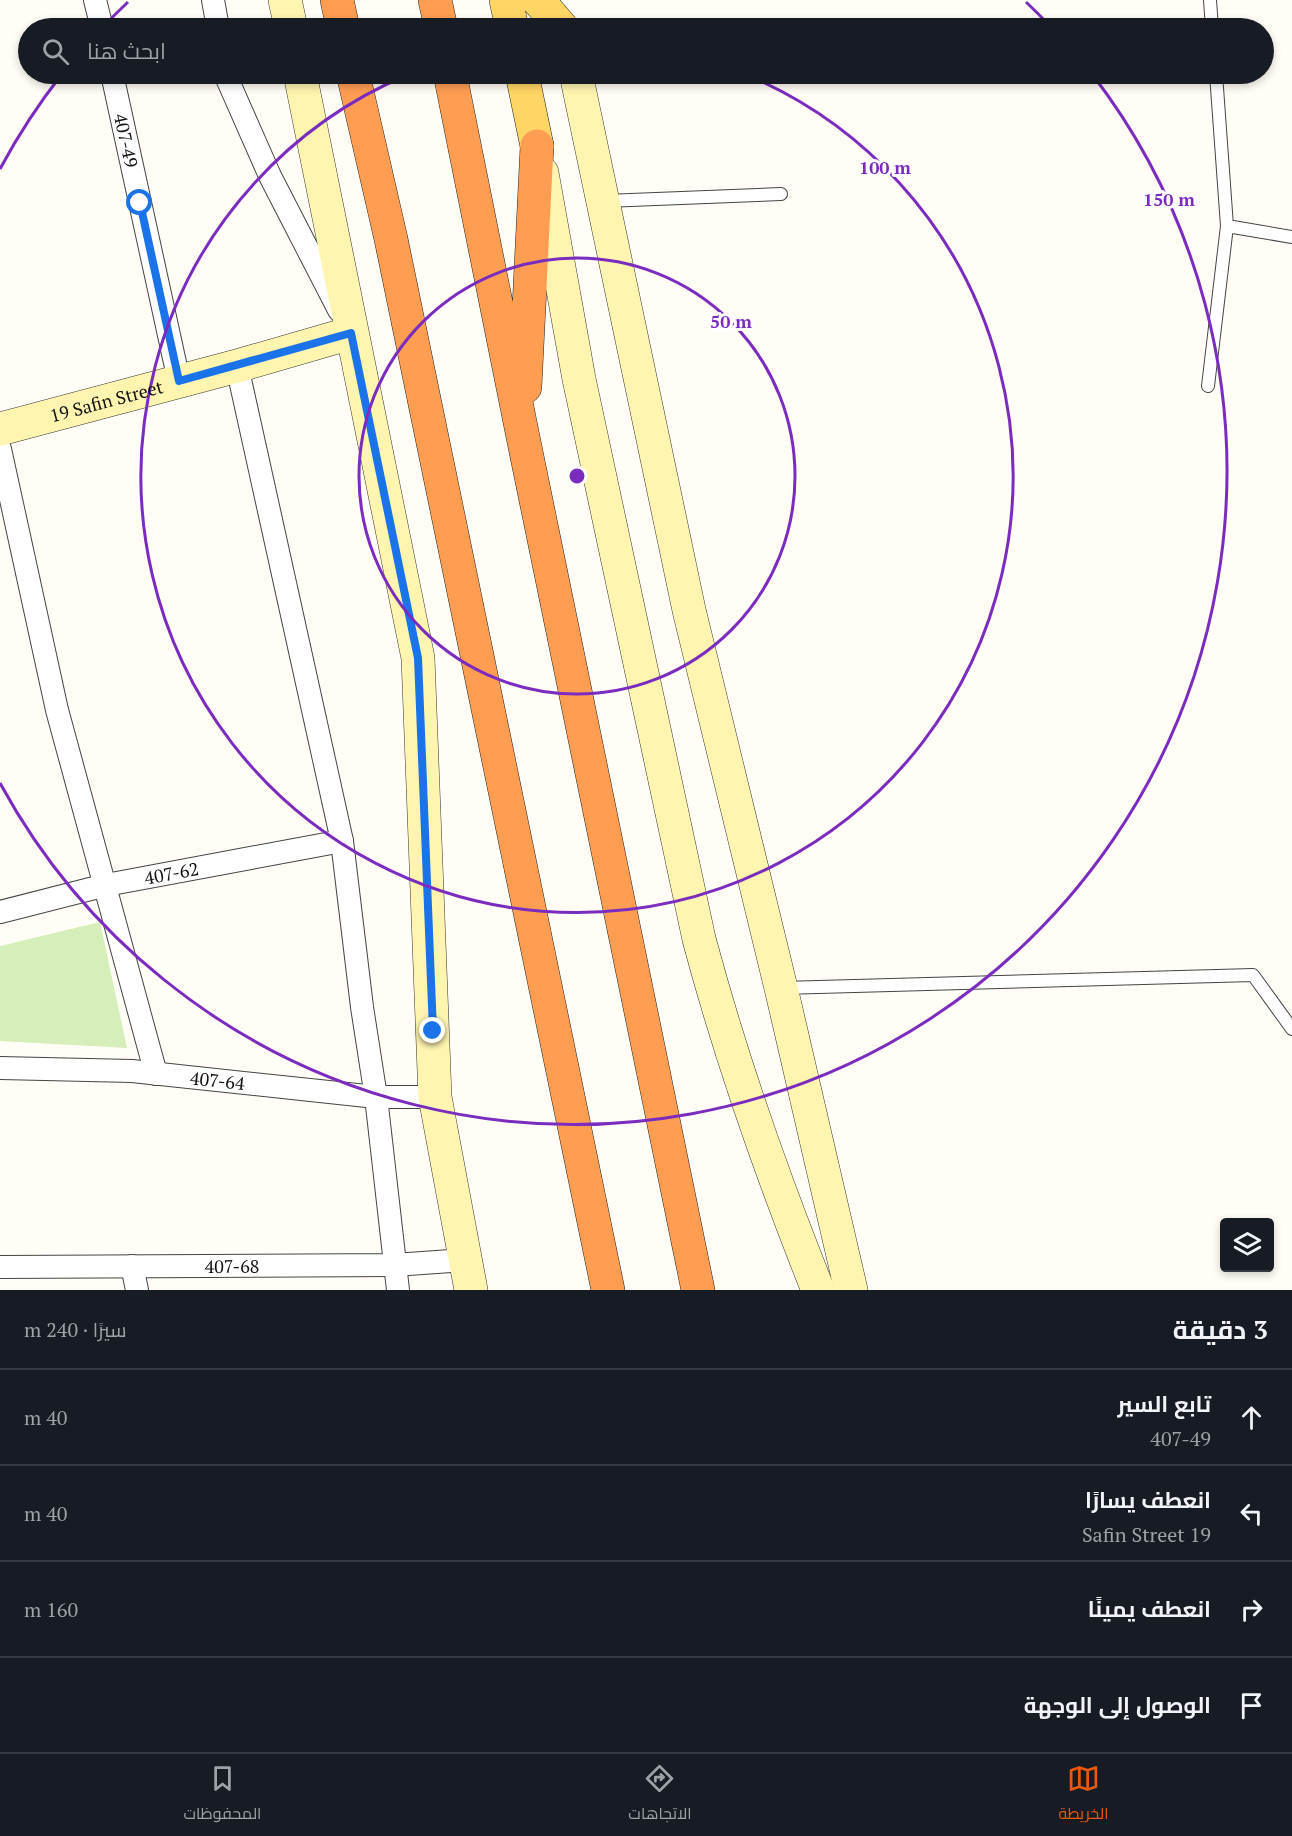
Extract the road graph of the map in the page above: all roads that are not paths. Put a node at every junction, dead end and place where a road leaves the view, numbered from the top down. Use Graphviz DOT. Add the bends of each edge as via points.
graph roads {
  1 [pos="96,0"];
  2 [pos="213,0"];
  3 [pos="285,0"];
  4 [pos="337,0"];
  5 [pos="435,0"];
  6 [pos="507,0"];
  7 [pos="538,0"];
  8 [pos="559,0"];
  9 [pos="1210,0"];
  10 [pos="100,18"];
  11 [pos="216,18"];
  12 [pos="289,18"];
  13 [pos="341,18"];
  14 [pos="439,18"];
  15 [pos="510,18"];
  16 [pos="555,18"];
  17 [pos="562,18"];
  18 [pos="1211,18"];
  19 [pos="114,84"];
  20 [pos="229,84"];
  21 [pos="302,84"];
  22 [pos="355,84"];
  23 [pos="452,84"];
  24 [pos="524,84"];
  25 [pos="578,84"];
  26 [pos="1217,84"];
  27 [pos="537,146"];
  28 [pos="781,194"];
  29 [pos="604,201"];
  30 [pos="1227,226"];
  31 [pos="1292,237"];
  32 [pos="351,333"];
  33 [pos="237,366"];
  34 [pos="179,381"];
  35 [pos="1208,386"];
  36 [pos="0,429"];
  37 [pos="523,437"];
  38 [pos="0,449"];
  39 [pos="342,841"];
  40 [pos="106,885"];
  41 [pos="0,912"];
  42 [pos="781,988"];
  43 [pos="1292,1029"];
  44 [pos="0,1068"];
  45 [pos="156,1074"];
  46 [pos="376,1096"];
  47 [pos="435,1097"];
  48 [pos="394,1265"];
  49 [pos="132,1266"];
  50 [pos="0,1267"];
  51 [pos="468,1275"];
  52 [pos="137,1290"];
  53 [pos="398,1290"];
  54 [pos="608,1290"];
  55 [pos="698,1290"];
  56 [pos="818,1290"];
  57 [pos="851,1290"];
  1 -- 10 [label="street"];
  2 -- 11 [label="street"];
  3 -- 12 [label="main road"];
  4 -- 13 [label="highway"];
  5 -- 14 [label="highway"];
  6 -- 15 [label="main road"];
  7 -- 16 [label="main road"];
  8 -- 17 [label="main road"];
  9 -- 18 [label="lane"];
  19 -- 34 [label="street, 407-49"];
  20 -- 32 [label="street" via="270,176"];
  21 -- 32 [label="main road"];
  22 -- 54 [label="highway" via="391,239"];
  23 -- 37 [label="highway"];
  24 -- 27 [label="main road"];
  25 -- 29 [label="main road"];
  26 -- 30 [label="lane"];
  27 -- 37 [label="highway"];
  27 -- 56 [label="main road" via="579,379 699,939 721,1020"];
  28 -- 29 [label="lane"];
  29 -- 42 [label="main road" via="689,610"];
  30 -- 31 [label="lane"];
  30 -- 35 [label="lane"];
  32 -- 33 [label="main road, 19 Safin Street"];
  32 -- 47 [label="main road" via="418,658"];
  33 -- 34 [label="main road, 19 Safin Street"];
  33 -- 39 [label="street"];
  34 -- 36 [label="main road, 19 Safin Street"];
  37 -- 55 [label="highway"];
  38 -- 40 [label="street" via="57,710"];
  39 -- 40 [label="street, 407-62"];
  39 -- 46 [label="street"];
  40 -- 41 [label="street, 407-62"];
  40 -- 45 [label="street"];
  42 -- 43 [label="lane" via="1253,975"];
  42 -- 57 [label="main road"];
  44 -- 45 [label="street, 407-64"];
  45 -- 46 [label="street, 407-64"];
  46 -- 47 [label="street, 407-64"];
  46 -- 48 [label="street"];
  47 -- 51 [label="main road"];
  48 -- 49 [label="street, 407-68"];
  48 -- 51 [label="street, 407-68"];
  48 -- 53 [label="street"];
  49 -- 50 [label="street, 407-68"];
  49 -- 52 [label="street"];
}
